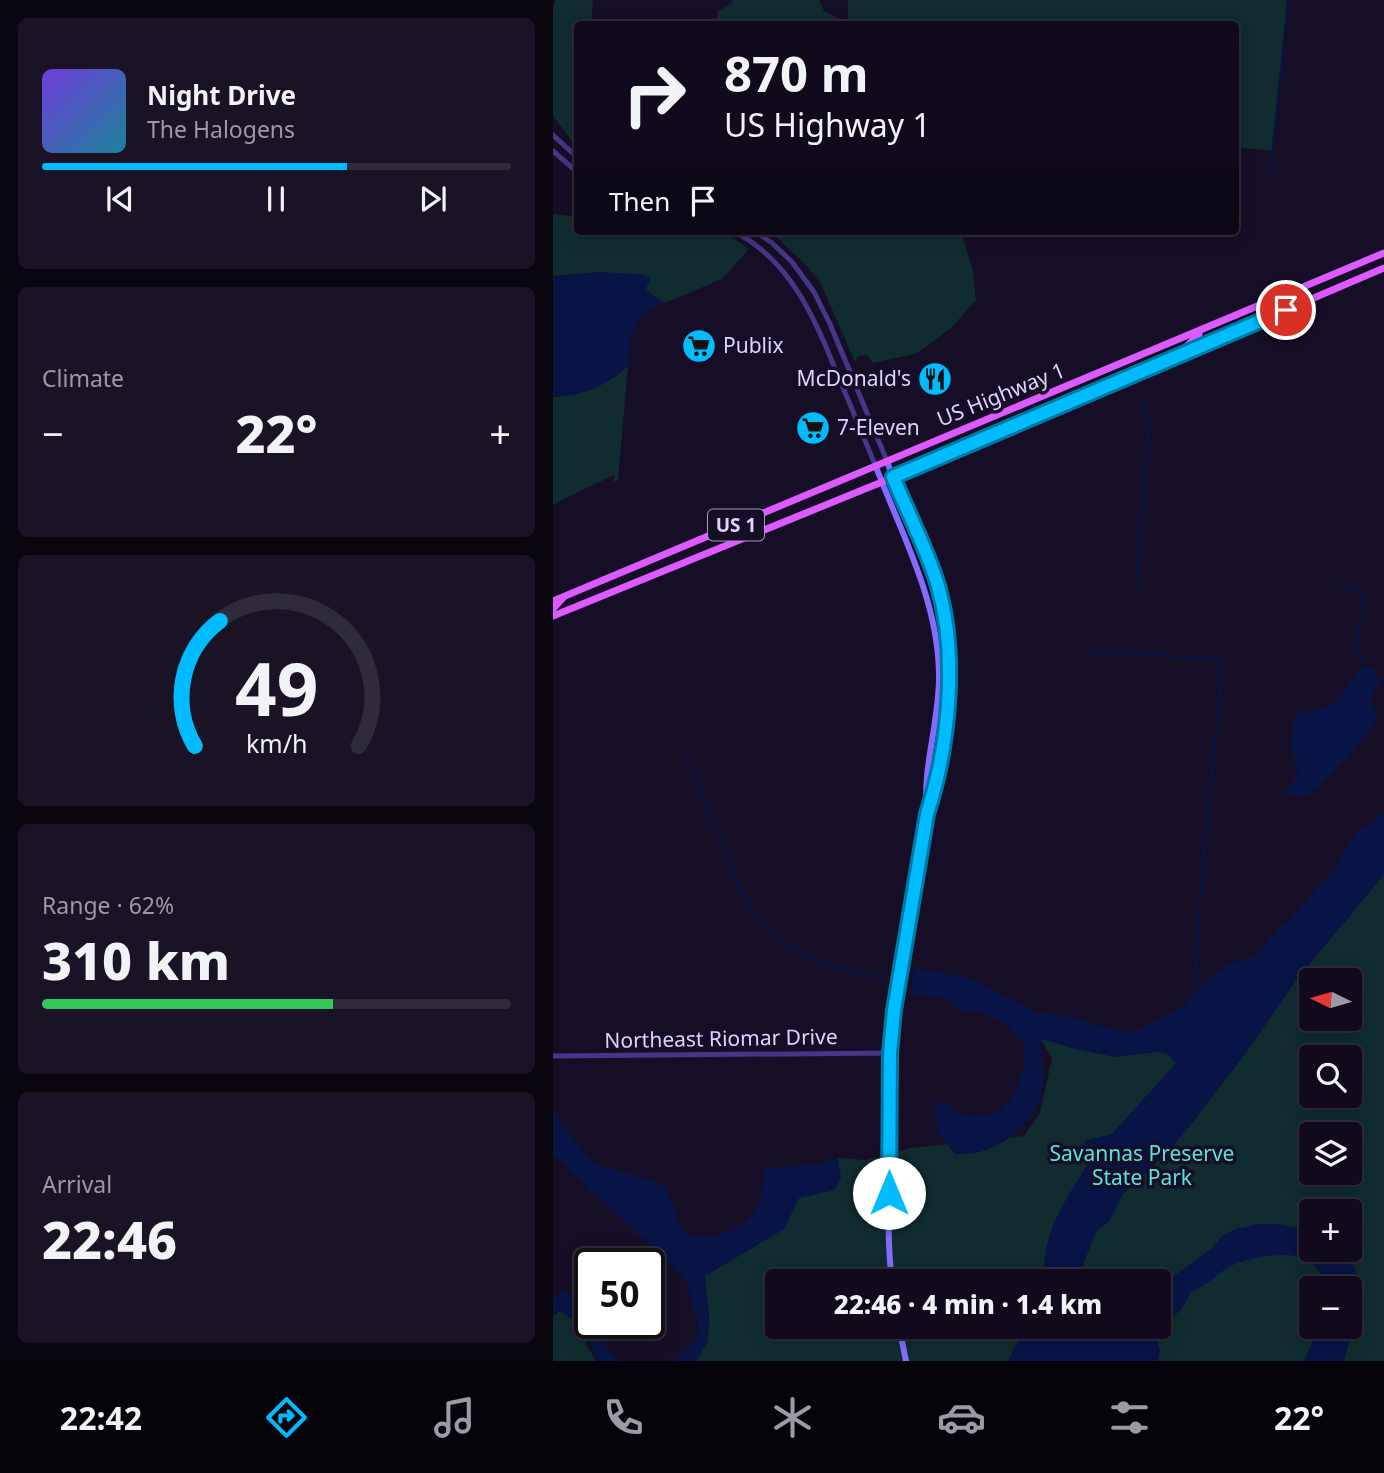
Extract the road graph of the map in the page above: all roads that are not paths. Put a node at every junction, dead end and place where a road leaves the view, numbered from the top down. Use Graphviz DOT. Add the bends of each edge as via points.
graph roads {
  1 [pos="553,135"];
  2 [pos="553,151"];
  3 [pos="574,154"];
  4 [pos="574,169"];
  5 [pos="739,235"];
  6 [pos="761,235"];
  7 [pos="1384,253"];
  8 [pos="1384,268"];
  9 [pos="1205,329"];
  10 [pos="1187,337"];
  11 [pos="1176,356"];
  12 [pos="1161,363"];
  13 [pos="887,461"];
  14 [pos="876,467"];
  15 [pos="893,477"];
  16 [pos="881,482"];
  17 [pos="566,596"];
  18 [pos="553,601"];
  19 [pos="553,608"];
  20 [pos="553,616"];
  21 [pos="927,814"];
  22 [pos="890,1053"];
  23 [pos="553,1056"];
  24 [pos="891,1269"];
  25 [pos="901,1339"];
  26 [pos="906,1361"];
  1 -- 3 [label="street"];
  2 -- 4 [label="street"];
  5 -- 14 [label="street" via="766,253 804,299"];
  6 -- 13 [label="street" via="792,262 814,292"];
  7 -- 9 [label="main road, US Highway 1 / US 1"];
  8 -- 11 [label="main road, US Highway 1 / US 1"];
  9 -- 10 [label="main road, US Highway 1 / US 1"];
  9 -- 11 [label="main road"];
  10 -- 12 [label="main road"];
  10 -- 13 [label="main road, US Highway 1 / US 1"];
  11 -- 12 [label="main road, US Highway 1 / US 1"];
  12 -- 15 [label="main road, US Highway 1 / US 1"];
  13 -- 14 [label="main road, US Highway 1 / US 1"];
  13 -- 15 [label="main road"];
  14 -- 16 [label="main road"];
  14 -- 17 [label="main road, US Highway 1 / US 1"];
  15 -- 16 [label="main road, US Highway 1 / US 1"];
  15 -- 21 [label="main road" via="937,582 949,649 949,703"];
  16 -- 20 [label="main road, US Highway 1 / US 1"];
  16 -- 21 [label="main road" via="924,584 937,645 938,698 925,792"];
  17 -- 18 [label="main road, US Highway 1 / US 1"];
  17 -- 19 [label="main road"];
  21 -- 22 [label="main road"];
  22 -- 23 [label="street, Northeast Riomar Drive"];
  22 -- 24 [label="main road"];
  25 -- 26 [label="main road"];
}
